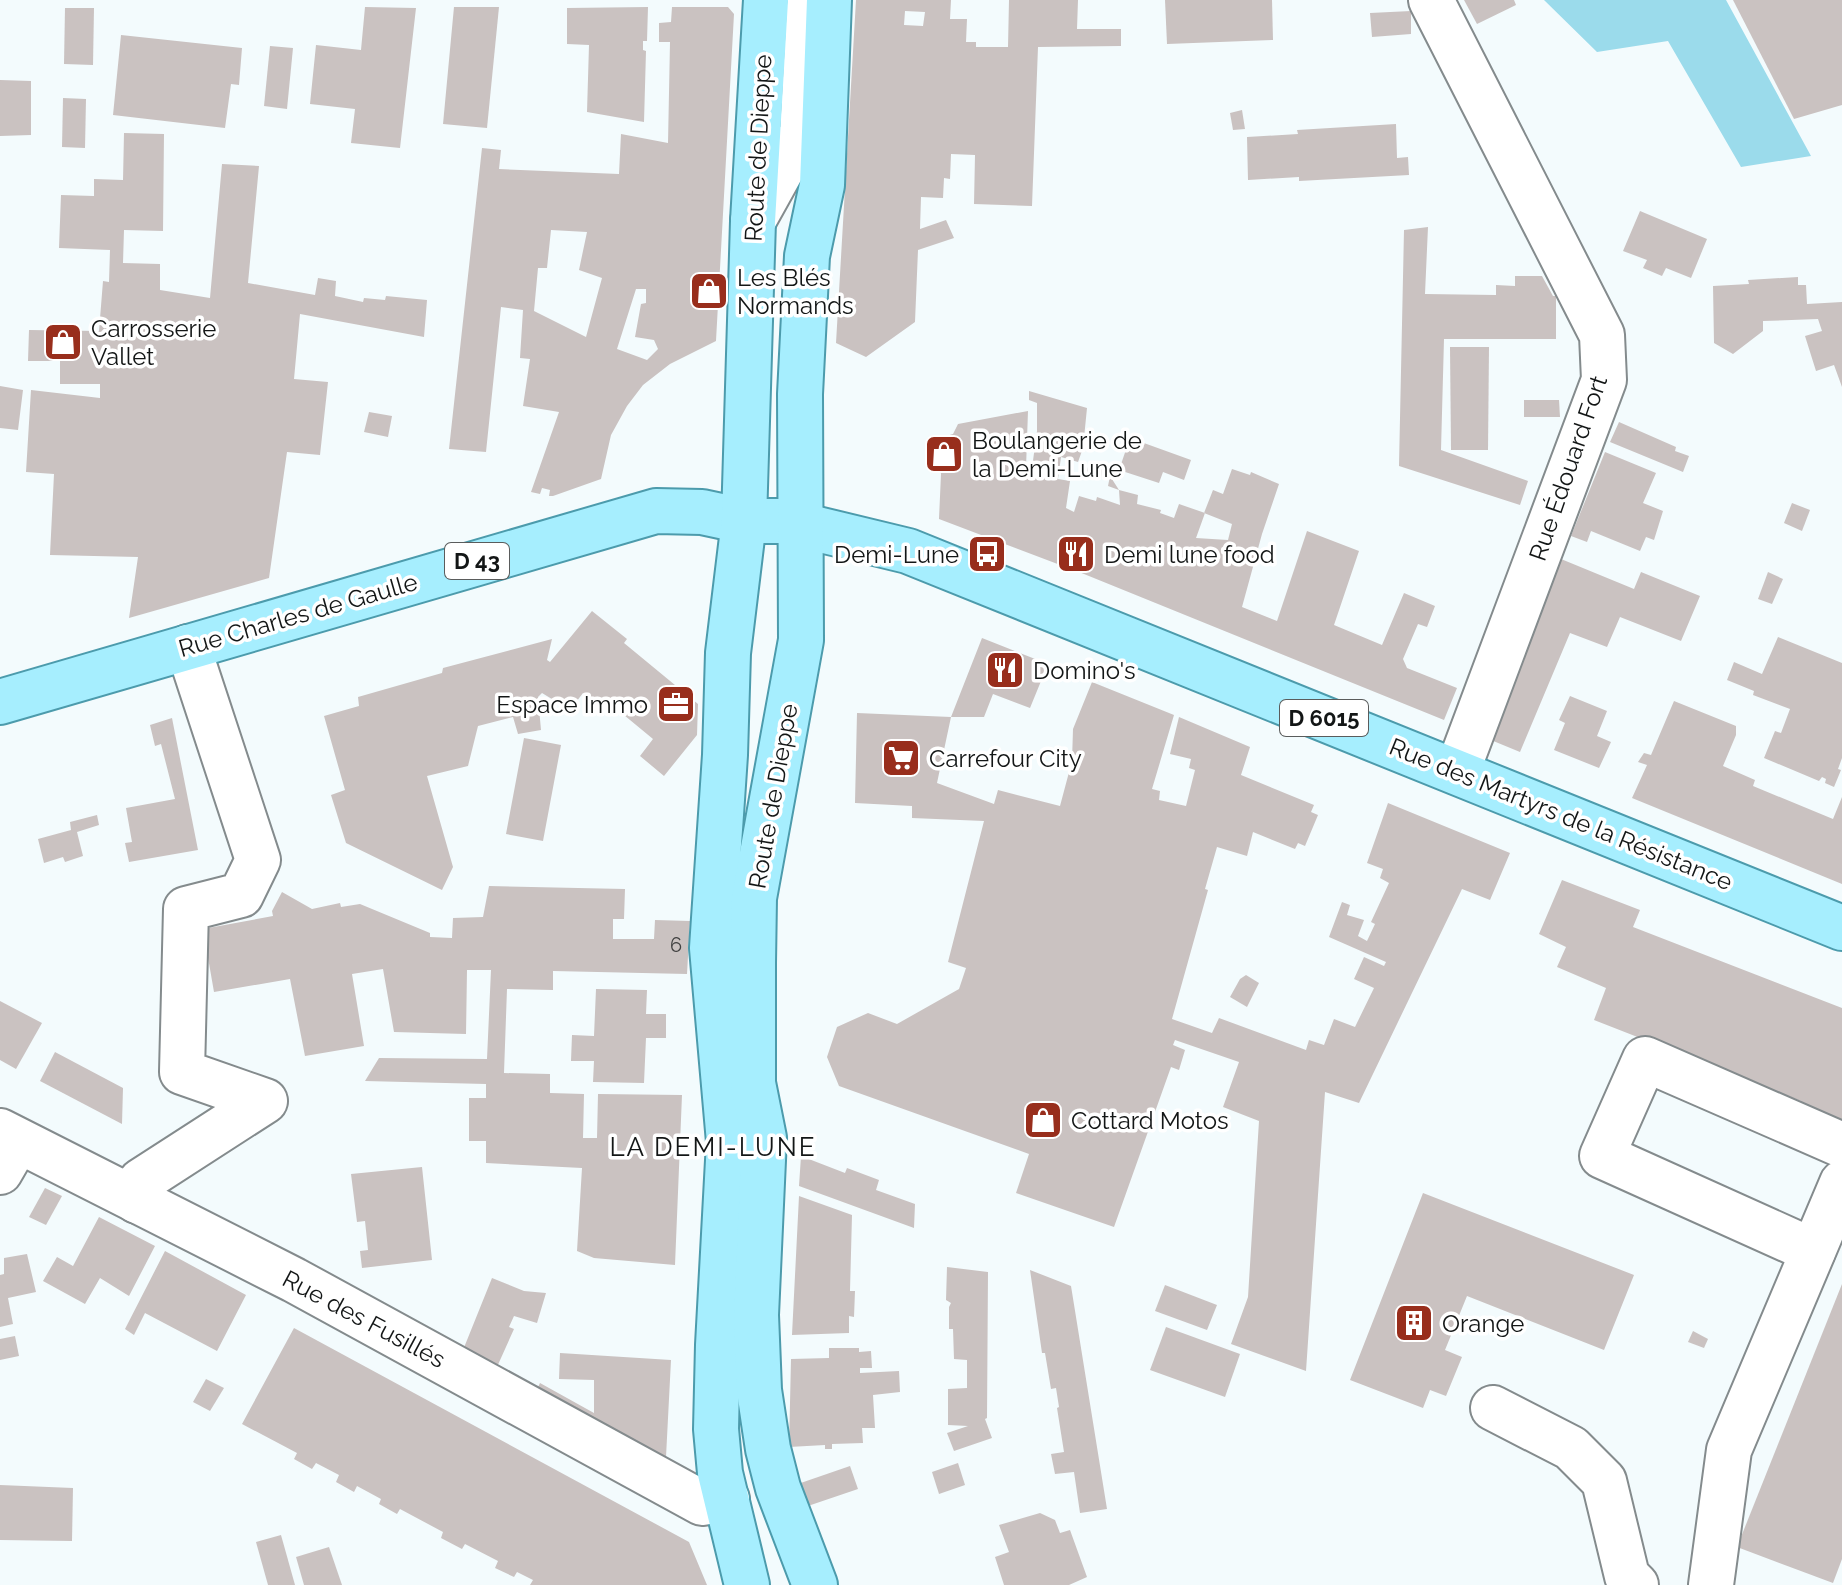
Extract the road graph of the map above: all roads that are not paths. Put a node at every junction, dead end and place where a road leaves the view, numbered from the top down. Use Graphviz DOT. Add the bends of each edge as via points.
graph roads {
  1 [pos="766,0"];
  2 [pos="809,0"];
  3 [pos="829,0"];
  4 [pos="1431,0"];
  5 [pos="753,221"];
  6 [pos="776,522"];
  7 [pos="188,647"];
  8 [pos="0,702"];
  9 [pos="1457,772"];
  10 [pos="1842,928"];
  11 [pos="1842,1145"];
  12 [pos="6,1148"];
  13 [pos="1842,1183"];
  14 [pos="137,1201"];
  15 [pos="1813,1251"];
  16 [pos="1493,1408"];
  17 [pos="727,1499"];
  18 [pos="747,1585"];
  19 [pos="815,1585"];
  20 [pos="1636,1585"];
  21 [pos="1711,1585"];
  1 -- 5 [label="main road, Route de Dieppe"];
  2 -- 5 [label="street" via="802,133"];
  3 -- 6 [label="main road, Route de Dieppe" via="822,185 807,256 800,419"];
  4 -- 9 [label="street, Rue Édouard Fort" via="1602,335 1604,380"];
  5 -- 6 [label="main road, Route de Dieppe"];
  6 -- 7 [label="main road, Rue Charles de Gaulle / D 43" via="656,511"];
  6 -- 9 [label="main road, Rue des Martyrs de la Résistance / D 6015" via="908,551"];
  6 -- 17 [label="main road, Route de Dieppe" via="728,653 712,948 729,1142 716,1429"];
  6 -- 19 [label="main road, Route de Dieppe" via="801,640 754,898 753,1083 764,1138 756,1323 768,1449"];
  7 -- 8 [label="main road, Rue Charles de Gaulle / D 43"];
  7 -- 14 [label="street" via="258,860 241,895 186,909 182,1072 265,1101 141,1181"];
  9 -- 10 [label="main road, Rue des Martyrs de la Résistance / D 6015"];
  11 -- 15 [label="street" via="1645,1059 1602,1156"];
  12 -- 14 [label="street, Rue des Fusillés"];
  13 -- 15 [label="street"];
  14 -- 17 [label="street, Rue des Fusillés" via="294,1280 702,1503"];
  15 -- 21 [label="street" via="1729,1450"];
  16 -- 20 [label="street" via="1571,1448 1604,1481 1627,1576"];
  17 -- 18 [label="main road, Route de Dieppe"];
}
